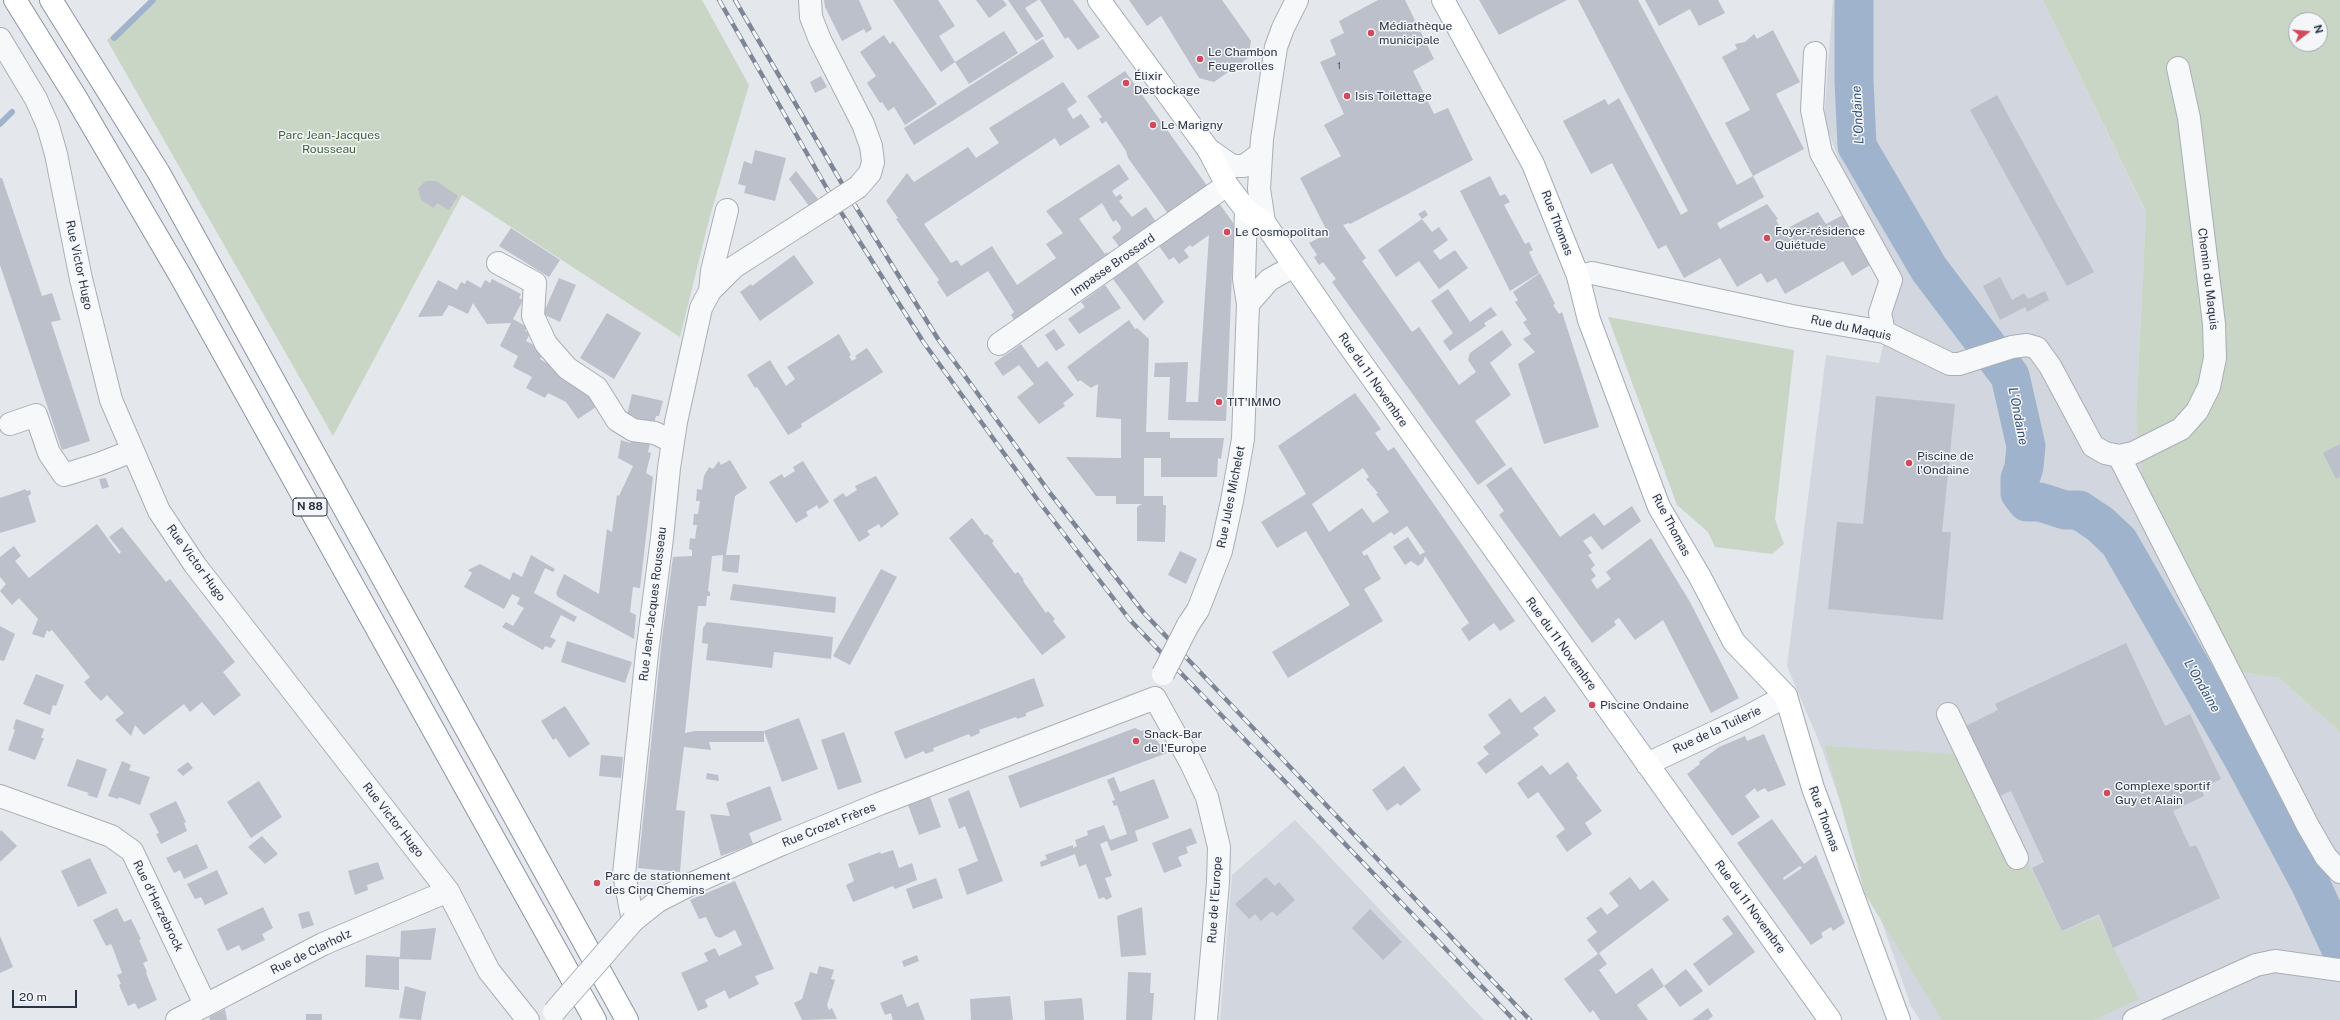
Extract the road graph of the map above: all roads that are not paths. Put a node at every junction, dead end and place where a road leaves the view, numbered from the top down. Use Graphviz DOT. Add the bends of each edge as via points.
graph roads {
  1 [pos="15,0"];
  2 [pos="51,0"];
  3 [pos="810,0"];
  4 [pos="1099,0"];
  5 [pos="1297,0"];
  6 [pos="1443,0"];
  7 [pos="0,39"];
  8 [pos="1815,53"];
  9 [pos="2178,68"];
  10 [pos="1208,149"];
  11 [pos="1260,154"];
  12 [pos="1227,185"];
  13 [pos="727,210"];
  14 [pos="1246,210"];
  15 [pos="1264,222"];
  16 [pos="498,263"];
  17 [pos="1294,266"];
  18 [pos="1578,276"];
  19 [pos="710,291"];
  20 [pos="1248,304"];
  21 [pos="1884,332"];
  22 [pos="999,344"];
  23 [pos="10,424"];
  24 [pos="673,442"];
  25 [pos="132,451"];
  26 [pos="2126,454"];
  27 [pos="1786,696"];
  28 [pos="1155,698"];
  29 [pos="1948,714"];
  30 [pos="1647,764"];
  31 [pos="0,796"];
  32 [pos="2017,858"];
  33 [pos="2340,872"];
  34 [pos="448,891"];
  35 [pos="633,922"];
  36 [pos="2338,970"];
  37 [pos="205,1004"];
  38 [pos="551,1016"];
  39 [pos="177,1020"];
  40 [pos="528,1020"];
  41 [pos="596,1020"];
  42 [pos="627,1020"];
  43 [pos="1206,1020"];
  44 [pos="1830,1020"];
  45 [pos="1899,1020"];
  46 [pos="2134,1020"];
  1 -- 41 [label="main road, N 88" via="75,96 184,284"];
  2 -- 42 [label="main road, N 88" via="159,172"];
  3 -- 19 [label="street, Rue Jean-Jacques Rousseau, bridge" via="811,17 820,40 864,124 873,162 870,173 858,187 734,267"];
  4 -- 10 [label="main road"];
  5 -- 11 [label="street" via="1276,47"];
  6 -- 18 [label="main road, Rue Thomas" via="1534,164"];
  7 -- 25 [label="street, Rue Victor Hugo" via="36,99 48,126 81,279 111,400"];
  8 -- 21 [label="street" via="1812,110 1821,153 1891,280 1880,313"];
  9 -- 26 [label="street, Chemin du Maquis" via="2189,118 2214,324 2215,358 2209,387 2197,411 2181,429"];
  10 -- 11 [label="street" via="1232,166 1244,166"];
  10 -- 12 [label="main road"];
  11 -- 15 [label="street" via="1259,190"];
  12 -- 14 [label="main road"];
  12 -- 22 [label="street, Impasse Brossard"];
  13 -- 19 [label="street, Rue Jean-Jacques Rousseau" via="712,271"];
  14 -- 15 [label="main road"];
  14 -- 20 [label="street, Rue Jules Michelet" via="1244,279"];
  15 -- 17 [label="main road, Rue du 11 Novembre"];
  16 -- 24 [label="street" via="535,283 533,316 546,344 567,368 598,388 617,420 632,430 655,433"];
  17 -- 20 [label="street" via="1269,280"];
  17 -- 30 [label="main road, Rue du 11 Novembre"];
  18 -- 21 [label="street, Rue du Maquis" via="1592,273 1792,316"];
  18 -- 27 [label="main road, Rue Thomas" via="1589,320 1659,508 1700,577 1734,642"];
  19 -- 24 [label="street, Rue Jean-Jacques Rousseau" via="701,308"];
  20 -- 28 [label="street, Rue Jules Michelet, bridge" via="1243,439 1221,551 1198,610 1163,674"];
  21 -- 26 [label="street, Rue du Maquis" via="1939,360 1959,364 2012,347 2027,345 2037,348 2050,366 2094,446 2106,453"];
  23 -- 25 [label="street" via="36,415 49,453 64,475"];
  24 -- 35 [label="street, Rue Jean-Jacques Rousseau" via="646,653 624,874"];
  25 -- 34 [label="street, Rue Victor Hugo" via="159,511 195,565"];
  26 -- 33 [label="street" via="2308,826 2326,857"];
  27 -- 30 [label="street, Rue de la Tuilerie" via="1747,718"];
  27 -- 45 [label="main road, Rue Thomas" via="1813,788"];
  28 -- 35 [label="street, Rue Crozet Frères" via="878,804 782,844 658,901"];
  28 -- 43 [label="street, Rue de l'Europe" via="1191,763 1206,798 1219,847"];
  29 -- 32 [label="street"];
  30 -- 44 [label="main road, Rue du 11 Novembre"];
  31 -- 37 [label="street, Rue d'Herzebrock" via="111,836 132,851"];
  34 -- 37 [label="street, Rue de Clarholz" via="323,944"];
  34 -- 40 [label="street, Rue Victor Hugo" via="489,971"];
  35 -- 38 [label="street, Rue Crozet Frères, bridge"];
  36 -- 46 [label="street" via="2275,961 2256,965"];
  37 -- 39 [label="street, Rue de Clarholz"];
}
